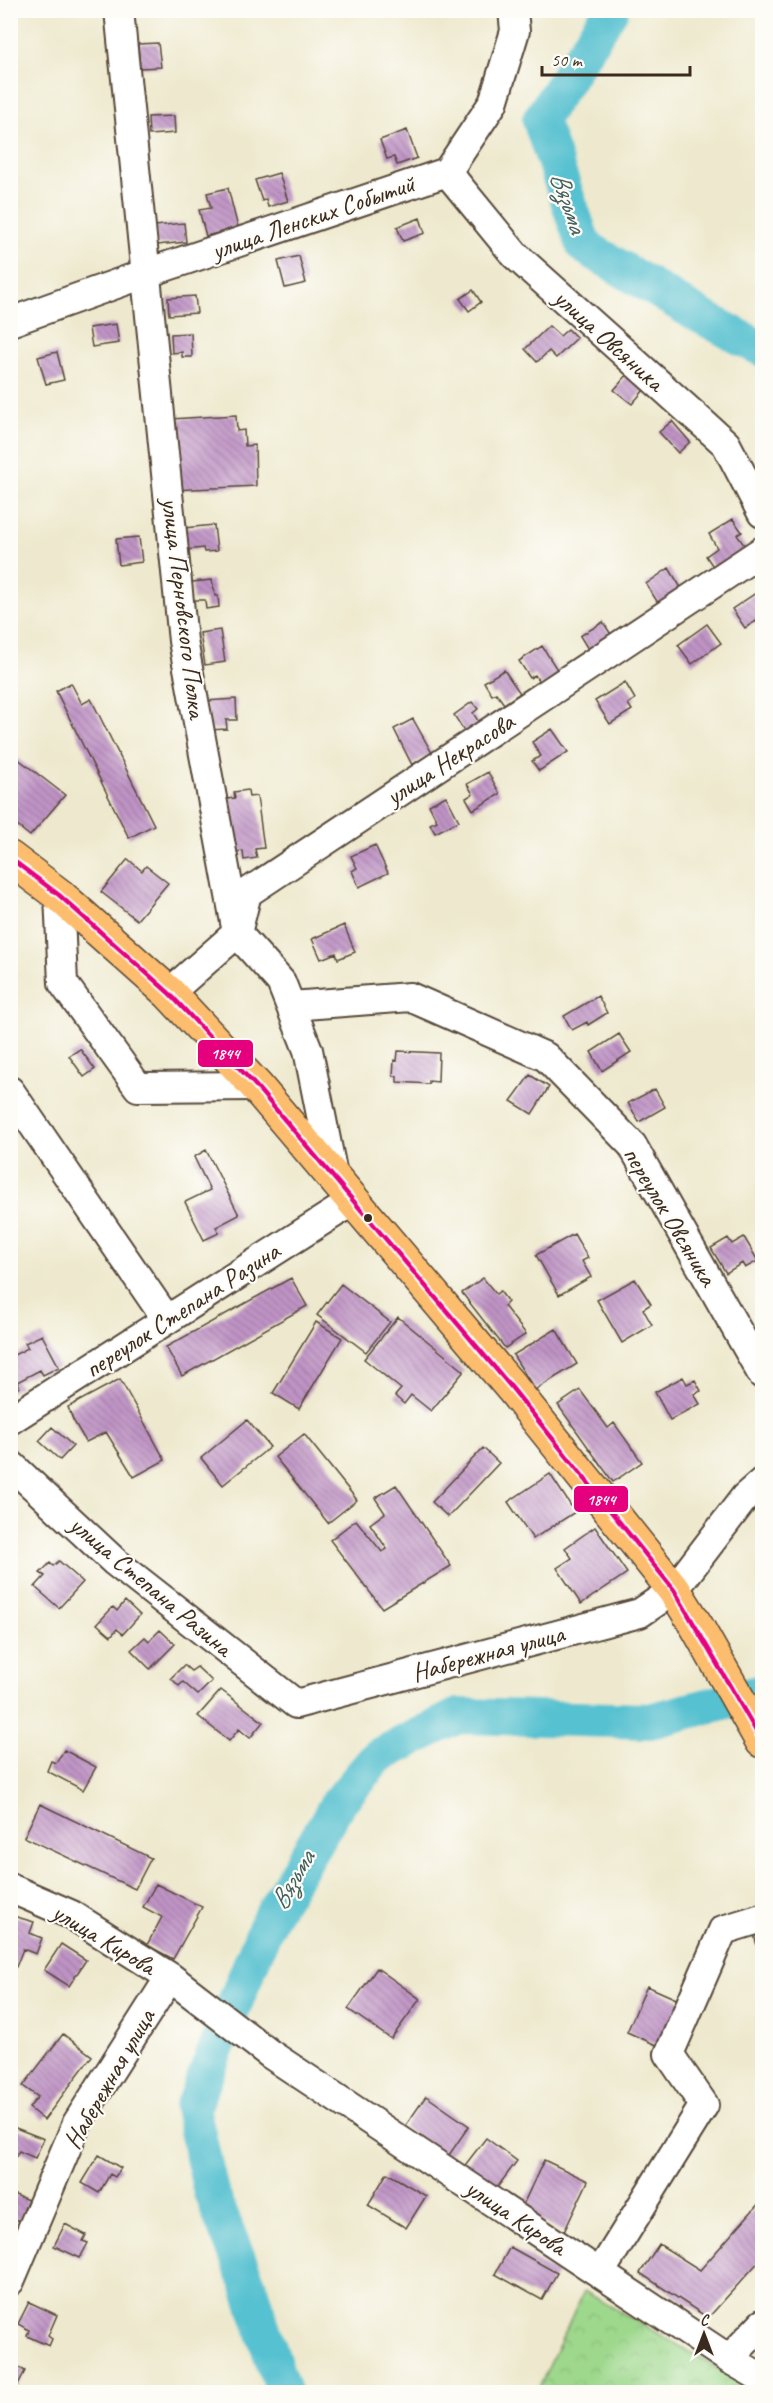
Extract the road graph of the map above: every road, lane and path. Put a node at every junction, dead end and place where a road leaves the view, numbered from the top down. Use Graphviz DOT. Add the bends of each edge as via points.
graph roads {
  1 [pos="119,10"];
  2 [pos="513,10"];
  3 [pos="447,172"];
  4 [pos="147,273"];
  5 [pos="10,322"];
  6 [pos="762,513"];
  7 [pos="762,552"];
  8 [pos="10,858"];
  9 [pos="59,895"];
  10 [pos="237,933"];
  11 [pos="169,993"];
  12 [pos="291,1006"];
  13 [pos="256,1086"];
  14 [pos="10,1091"];
  15 [pos="344,1191"];
  16 [pos="167,1320"];
  17 [pos="762,1374"];
  18 [pos="10,1420"];
  19 [pos="10,1464"];
  20 [pos="762,1482"];
  21 [pos="674,1590"];
  22 [pos="296,1704"];
  23 [pos="760,1734"];
  24 [pos="10,1888"];
  25 [pos="762,1918"];
  26 [pos="170,1977"];
  27 [pos="600,2273"];
  28 [pos="10,2281"];
  29 [pos="762,2324"];
  30 [pos="729,2359"];
  31 [pos="762,2378"];
  1 -- 4 [label="street, улица Перновского Полка"];
  2 -- 3 [label="street, улица Ленских Событий" via="514,31 493,103"];
  3 -- 4 [label="street, улица Ленских Событий"];
  3 -- 6 [label="street, улица Овсяника" via="515,255 726,444"];
  4 -- 5 [label="street, улица Ленских Событий"];
  4 -- 10 [label="street, улица Перновского Полка" via="183,641"];
  7 -- 10 [label="street, улица Некрасова" via="247,893"];
  8 -- 9 [label="main road"];
  9 -- 11 [label="main road"];
  9 -- 13 [label="street" via="63,983 138,1087"];
  10 -- 11 [label="street"];
  10 -- 12 [label="street" via="281,982"];
  11 -- 13 [label="main road"];
  12 -- 15 [label="street" via="308,1050"];
  12 -- 17 [label="street, переулок Овсяника" via="410,997 546,1057 632,1145"];
  13 -- 15 [label="main road"];
  14 -- 16 [label="street"];
  15 -- 16 [label="street, переулок Степана Разина"];
  15 -- 21 [label="main road" via="512,1388"];
  16 -- 18 [label="street, переулок Степана Разина"];
  19 -- 22 [label="street, улица Степана Разина" via="115,1562"];
  20 -- 21 [label="street" via="745,1497"];
  21 -- 22 [label="street, Набережная улица" via="639,1613"];
  21 -- 23 [label="main road"];
  24 -- 26 [label="street, улица Кирова" via="72,1915"];
  25 -- 27 [label="street" via="723,1930 669,2054 704,2105"];
  26 -- 27 [label="street, улица Кирова" via="270,2054"];
  26 -- 28 [label="street, Набережная улица" via="77,2123"];
  27 -- 30 [label="street, улица Кирова"];
  29 -- 30 [label="street"];
  30 -- 31 [label="street, улица Кирова"];
}
